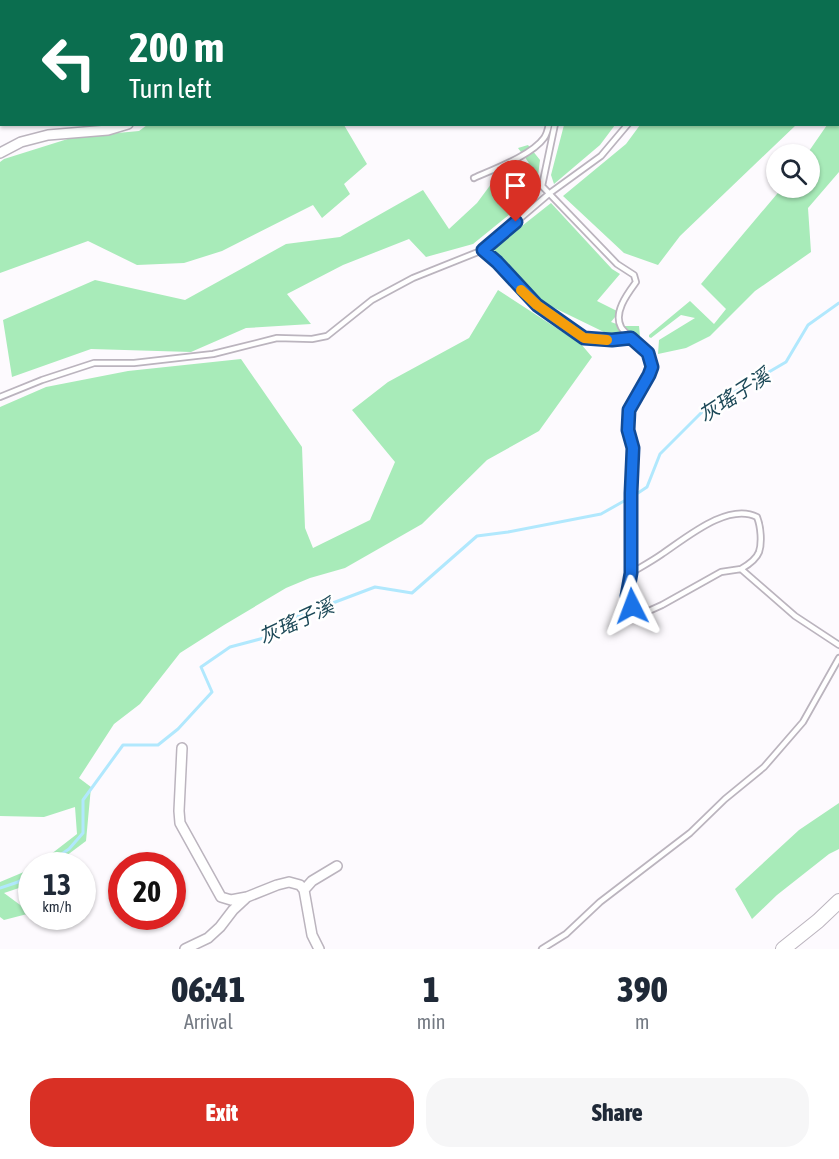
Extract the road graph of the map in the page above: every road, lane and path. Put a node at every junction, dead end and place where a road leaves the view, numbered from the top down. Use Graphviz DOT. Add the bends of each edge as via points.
graph roads {
  1 [pos="121,126"];
  2 [pos="548,126"];
  3 [pos="555,126"];
  4 [pos="626,126"];
  5 [pos="0,153"];
  6 [pos="474,178"];
  7 [pos="550,193"];
  8 [pos="483,250"];
  9 [pos="631,338"];
  10 [pos="0,397"];
  11 [pos="741,569"];
  12 [pos="631,573"];
  13 [pos="839,645"];
  14 [pos="839,658"];
  15 [pos="182,748"];
  16 [pos="337,866"];
  17 [pos="304,890"];
  18 [pos="247,897"];
  19 [pos="839,901"];
  20 [pos="185,949"];
  21 [pos="319,949"];
  22 [pos="542,949"];
  23 [pos="783,949"];
  1 -- 5 [label="street" via="48,135"];
  2 -- 6 [label="lane" via="540,143 520,157"];
  3 -- 7 [label="lane" via="542,186"];
  4 -- 7 [label="lane" via="601,156"];
  7 -- 8 [label="lane"];
  7 -- 9 [label="lane" via="617,264 634,275 636,282 625,297 620,321"];
  8 -- 9 [label="lane" via="537,305 584,338"];
  8 -- 10 [label="lane" via="413,278 372,300 327,336 277,338 213,354 134,363 94,363"];
  9 -- 12 [label="lane" via="648,353 652,367 629,410 628,430 633,448"];
  11 -- 12 [label="lane" via="721,572 642,614 627,596"];
  11 -- 12 [label="lane" via="759,552 760,538 758,518 741,513 693,532"];
  11 -- 13 [label="lane" via="795,616"];
  14 -- 22 [label="lane" via="803,722 764,767 690,833"];
  15 -- 18 [label="street" via="180,823 220,897"];
  16 -- 17 [label="street"];
  17 -- 18 [label="street" via="289,882"];
  17 -- 21 [label="street" via="312,935"];
  18 -- 20 [label="street" via="208,938"];
  19 -- 23 [label="street"];
}
